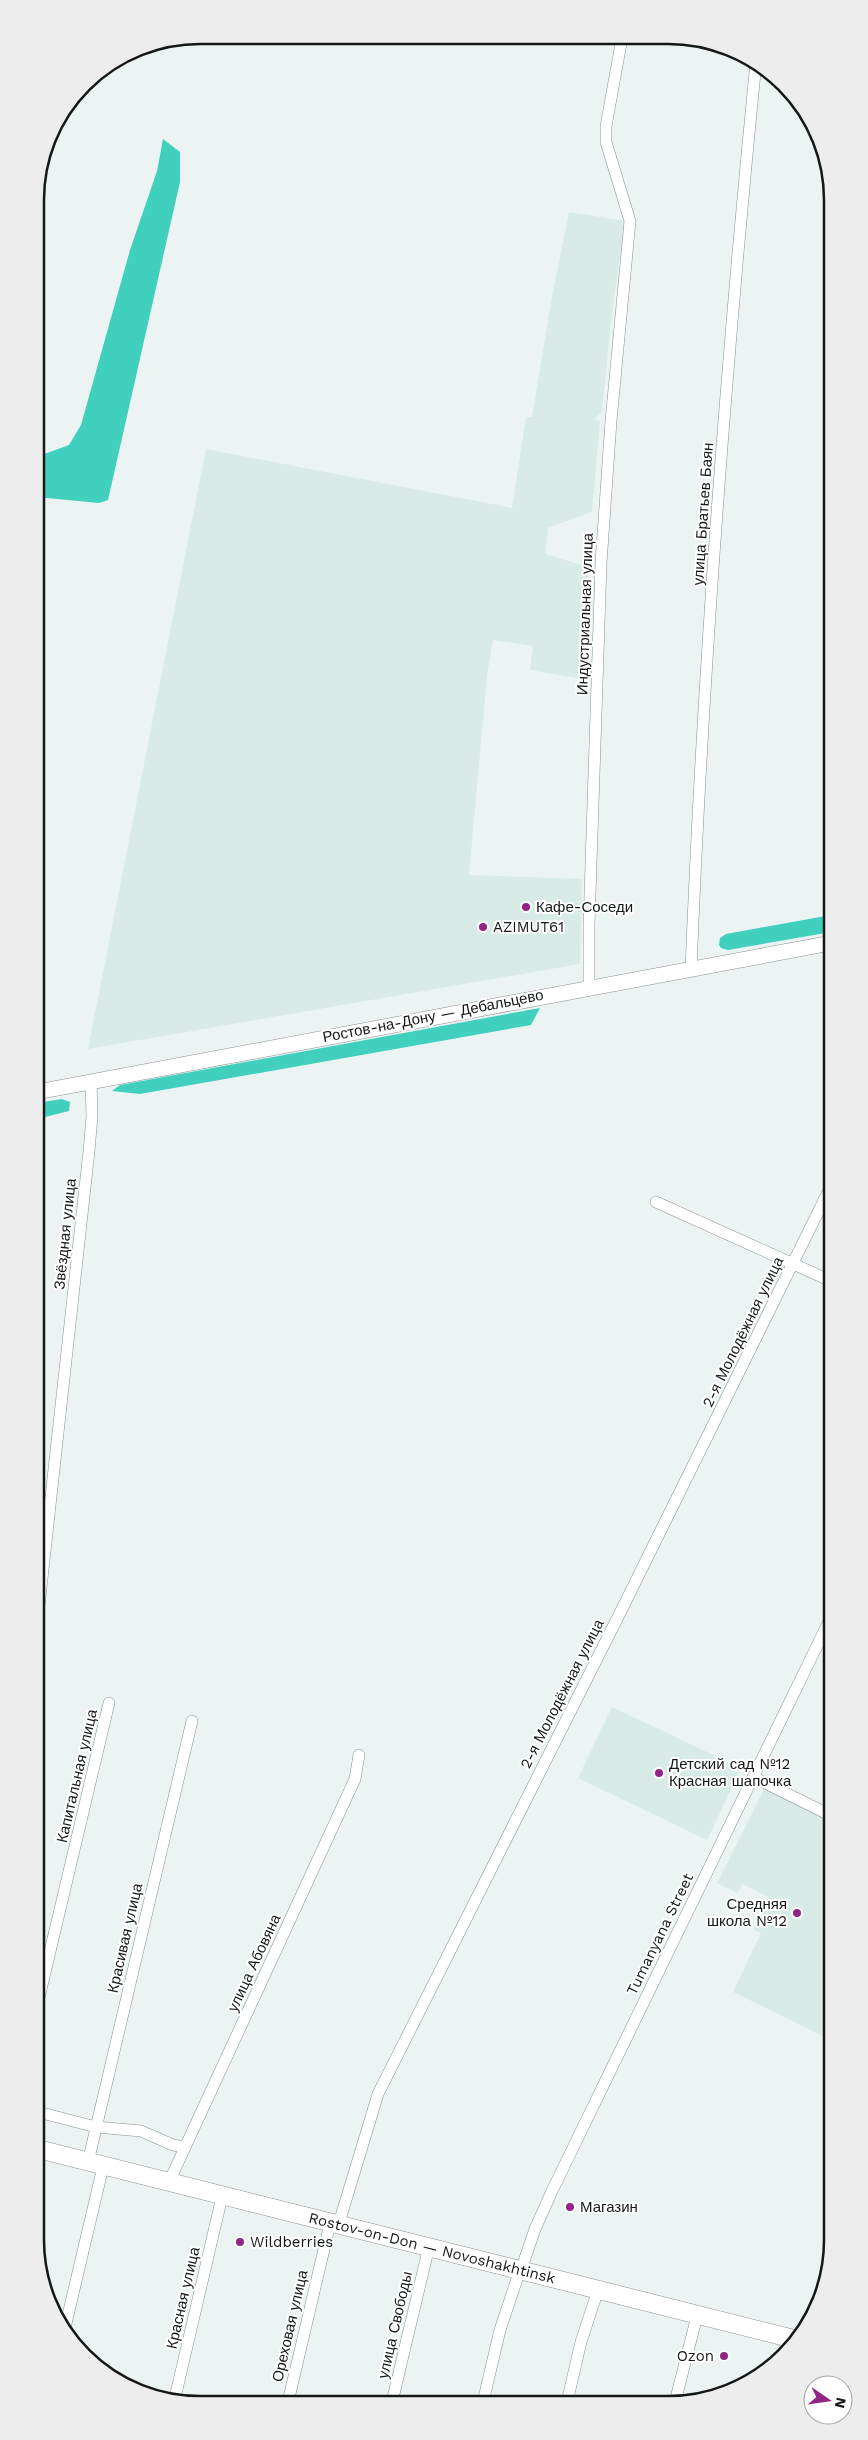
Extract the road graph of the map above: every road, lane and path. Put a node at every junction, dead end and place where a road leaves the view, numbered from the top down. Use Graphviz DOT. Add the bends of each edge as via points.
graph roads {
  1 [pos="621,44"];
  2 [pos="755,71"];
  3 [pos="824,944"];
  4 [pos="691,970"];
  5 [pos="589,987"];
  6 [pos="90,1082"];
  7 [pos="44,1091"];
  8 [pos="824,1201"];
  9 [pos="656,1202"];
  10 [pos="794,1264"];
  11 [pos="824,1278"];
  12 [pos="44,1559"];
  13 [pos="824,1631"];
  14 [pos="110,1703"];
  15 [pos="192,1721"];
  16 [pos="359,1755"];
  17 [pos="752,1777"];
  18 [pos="824,1812"];
  19 [pos="44,1977"];
  20 [pos="44,2114"];
  21 [pos="96,2127"];
  22 [pos="185,2147"];
  23 [pos="44,2151"];
  24 [pos="44,2155"];
  25 [pos="95,2166"];
  26 [pos="169,2182"];
  27 [pos="221,2201"];
  28 [pos="334,2226"];
  29 [pos="427,2254"];
  30 [pos="520,2273"];
  31 [pos="596,2296"];
  32 [pos="66,2320"];
  33 [pos="696,2320"];
  34 [pos="790,2338"];
  35 [pos="786,2343"];
  36 [pos="176,2394"];
  37 [pos="290,2396"];
  38 [pos="393,2396"];
  39 [pos="484,2396"];
  40 [pos="568,2396"];
  41 [pos="677,2396"];
  1 -- 5 [label="street, Индустриальная улица" via="606,142 630,221 601,563"];
  2 -- 4 [label="street, улица Братьев Баян" via="720,482"];
  3 -- 4 [label="street, Ростов-на-Дону — Дебальцево"];
  4 -- 5 [label="street, Ростов-на-Дону — Дебальцево"];
  5 -- 6 [label="street, Ростов-на-Дону — Дебальцево"];
  6 -- 7 [label="street, Ростов-на-Дону — Дебальцево"];
  6 -- 12 [label="street, Звёздная улица" via="92,1116"];
  8 -- 10 [label="street, 2-я Молодёжная улица"];
  9 -- 10 [label="street"];
  10 -- 11 [label="street"];
  10 -- 28 [label="street, 2-я Молодёжная улица" via="378,2094"];
  13 -- 17 [label="street, Tumanyana Street"];
  14 -- 19 [label="street, Капитальная улица"];
  15 -- 21 [label="street, Красивая улица"];
  16 -- 22 [label="street, улица Абовяна" via="355,1779"];
  17 -- 18 [label="street"];
  17 -- 30 [label="street, Tumanyana Street" via="545,2206"];
  20 -- 21 [label="street"];
  21 -- 22 [label="street" via="141,2131"];
  21 -- 25 [label="street, Красивая улица"];
  22 -- 26 [label="street, улица Абовяна"];
  23 -- 25 [label="main road, Rostov-on-Don — Novoshakhtinsk"];
  24 -- 25 [label="main road, Rostov-on-Don — Novoshakhtinsk"];
  25 -- 26 [label="main road, Rostov-on-Don — Novoshakhtinsk"];
  25 -- 27 [label="main road, Rostov-on-Don — Novoshakhtinsk"];
  25 -- 32 [label="street, Красивая улица"];
  26 -- 28 [label="main road, Rostov-on-Don — Novoshakhtinsk"];
  27 -- 28 [label="main road, Rostov-on-Don — Novoshakhtinsk"];
  27 -- 36 [label="street, Красная улица"];
  28 -- 29 [label="main road, Rostov-on-Don — Novoshakhtinsk"];
  28 -- 30 [label="main road, Rostov-on-Don — Novoshakhtinsk"];
  28 -- 37 [label="street, Ореховая улица"];
  29 -- 30 [label="main road, Rostov-on-Don — Novoshakhtinsk"];
  29 -- 38 [label="street, улица Свободы"];
  30 -- 31 [label="main road, Rostov-on-Don — Novoshakhtinsk"];
  30 -- 34 [label="main road, Rostov-on-Don — Novoshakhtinsk"];
  30 -- 39 [label="street, Tumanyana Street" via="500,2330"];
  31 -- 33 [label="main road, Rostov-on-Don — Novoshakhtinsk"];
  31 -- 40 [label="street"];
  33 -- 35 [label="main road, Rostov-on-Don — Novoshakhtinsk"];
  33 -- 41 [label="street"];
}
